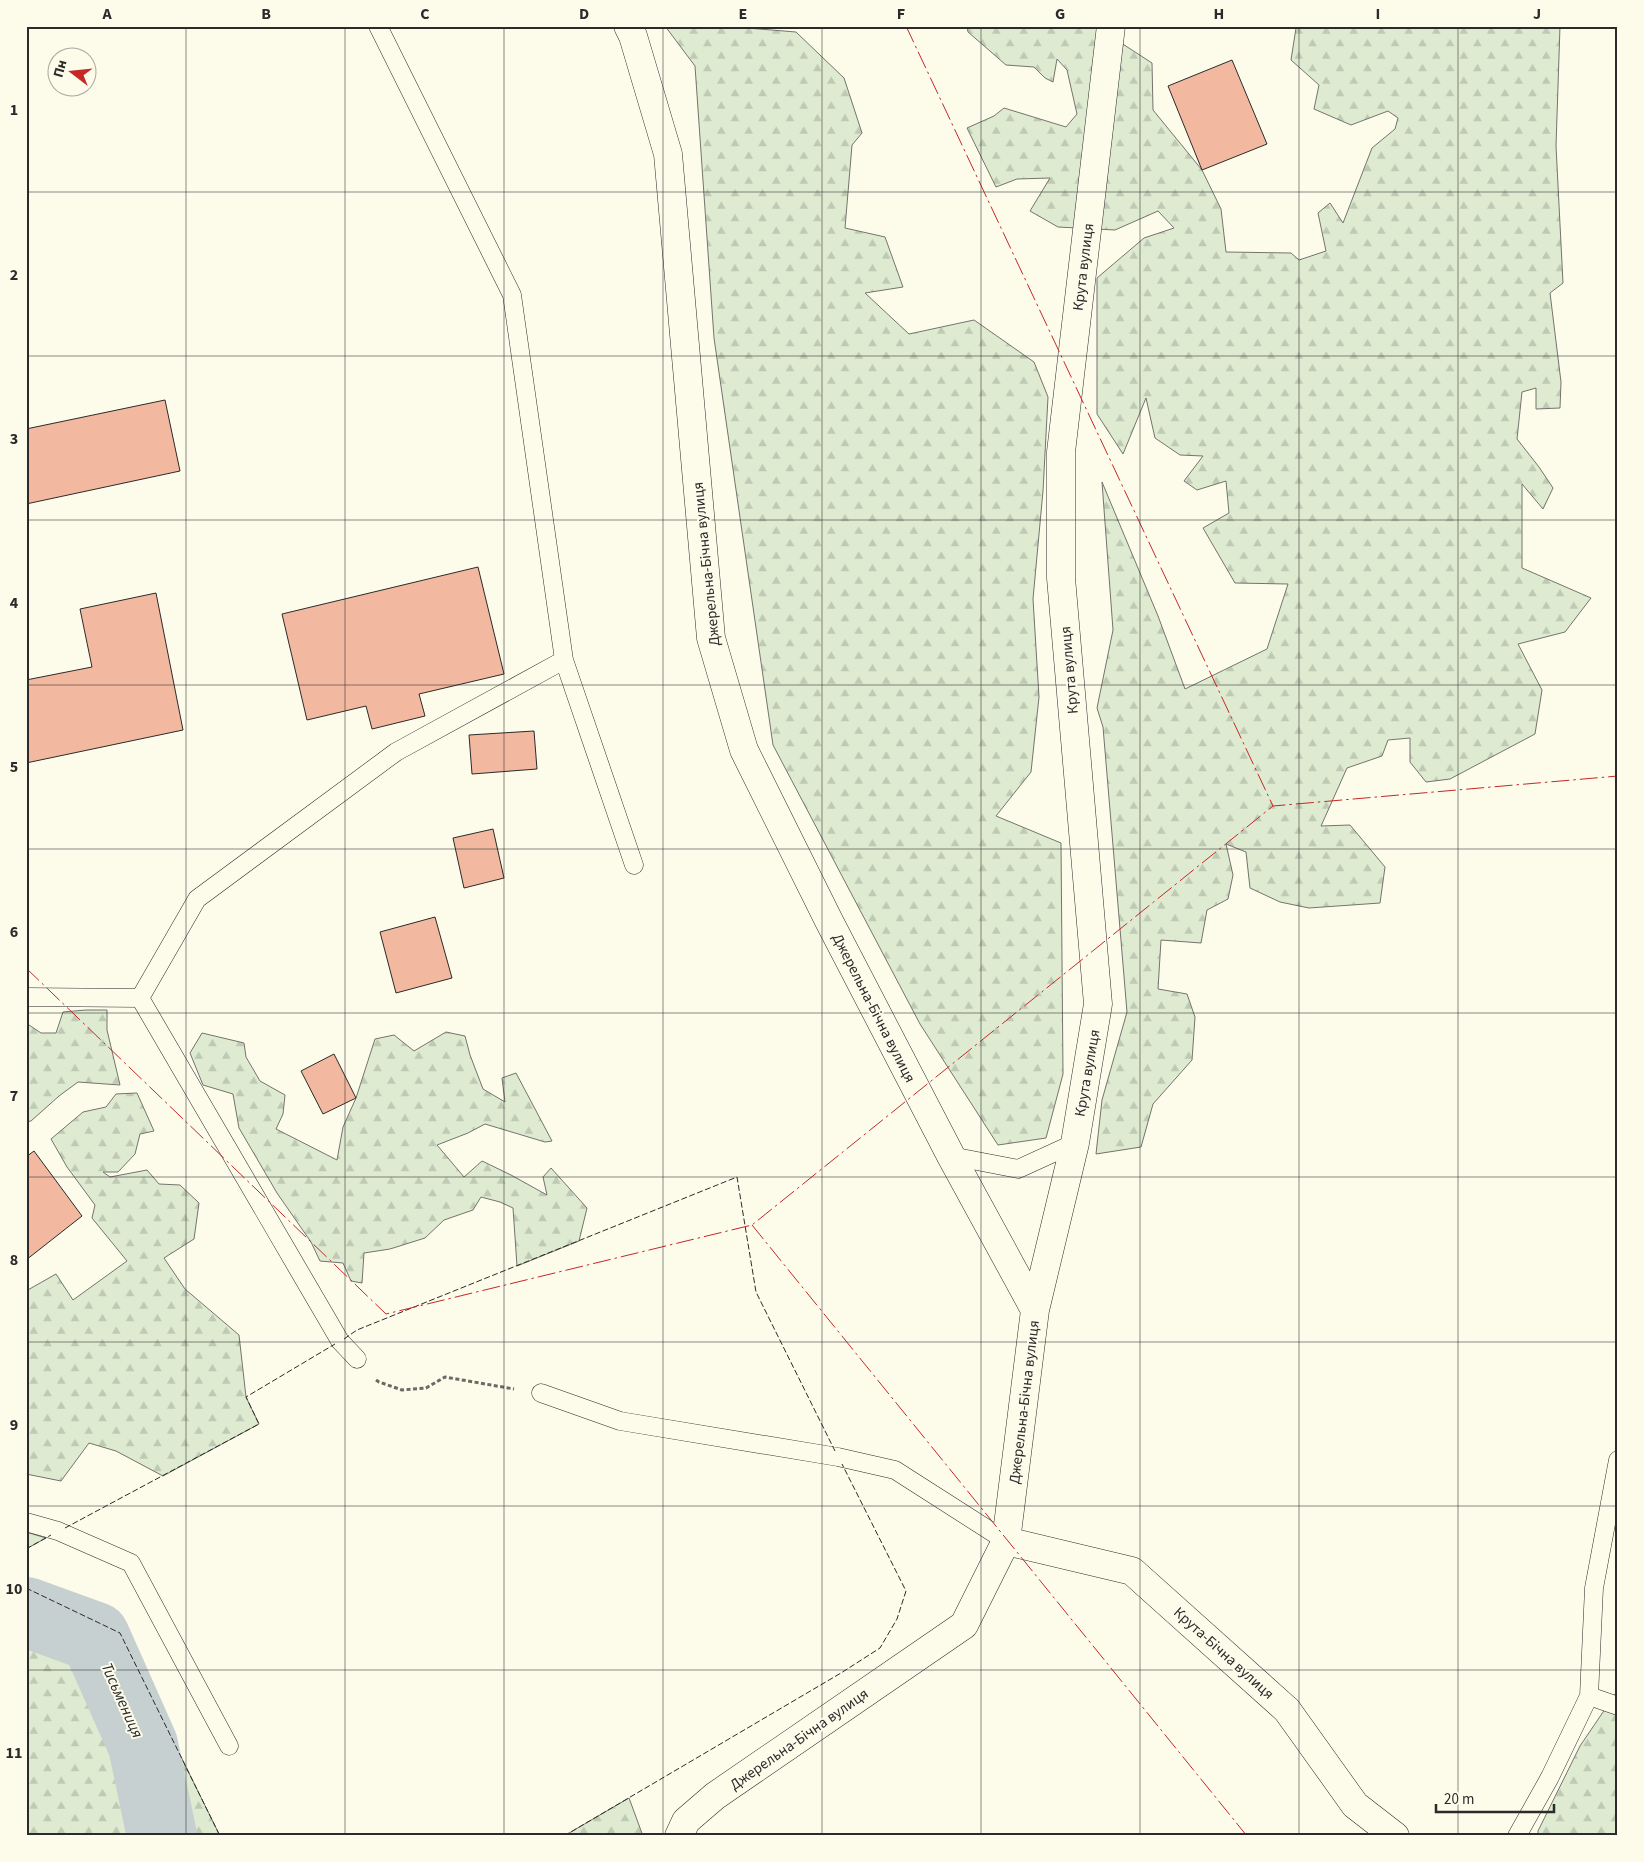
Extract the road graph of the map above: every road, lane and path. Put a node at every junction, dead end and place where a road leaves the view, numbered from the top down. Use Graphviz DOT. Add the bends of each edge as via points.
graph roads {
  1 [pos="378,26"];
  2 [pos="628,26"];
  3 [pos="1111,26"];
  4 [pos="564,660"];
  5 [pos="634,865"];
  6 [pos="26,997"];
  7 [pos="140,998"];
  8 [pos="1075,1143"];
  9 [pos="951,1156"];
  10 [pos="1035,1310"];
  11 [pos="357,1359"];
  12 [pos="540,1394"];
  13 [pos="1618,1460"];
  14 [pos="26,1522"];
  15 [pos="1006,1541"];
  16 [pos="1589,1696"];
  17 [pos="1618,1706"];
  18 [pos="230,1746"];
  19 [pos="679,1836"];
  20 [pos="1395,1836"];
  21 [pos="1517,1836"];
  1 -- 4 [label="lane" via="512,295"];
  2 -- 9 [label="street, Джерельна-Бічна вулиця" via="668,154 714,648 744,750"];
  3 -- 8 [label="street, Крута вулиця" via="1062,452 1061,578 1098,1004"];
  4 -- 5 [label="lane"];
  4 -- 7 [label="lane" via="396,752 197,899"];
  6 -- 7 [label="lane"];
  7 -- 11 [label="lane" via="340,1341"];
  8 -- 9 [label="lane" via="1018,1168"];
  8 -- 10 [label="street, Крута вулиця"];
  9 -- 10 [label="street, Джерельна-Бічна вулиця"];
  10 -- 15 [label="street, Джерельна-Бічна вулиця"];
  11 -- 12 [label="path" via="378,1382 402,1390 426,1388 445,1377"];
  12 -- 15 [label="lane" via="620,1421 838,1457 895,1470"];
  13 -- 16 [label="lane" via="1594,1588"];
  14 -- 18 [label="lane" via="131,1563"];
  15 -- 19 [label="street, Джерельна-Бічна вулиця" via="964,1625 715,1796 686,1821"];
  15 -- 20 [label="street, Крута-Бічна вулиця" via="1132,1572 1287,1710 1355,1805"];
  16 -- 17 [label="lane"];
  16 -- 21 [label="lane"];
}
